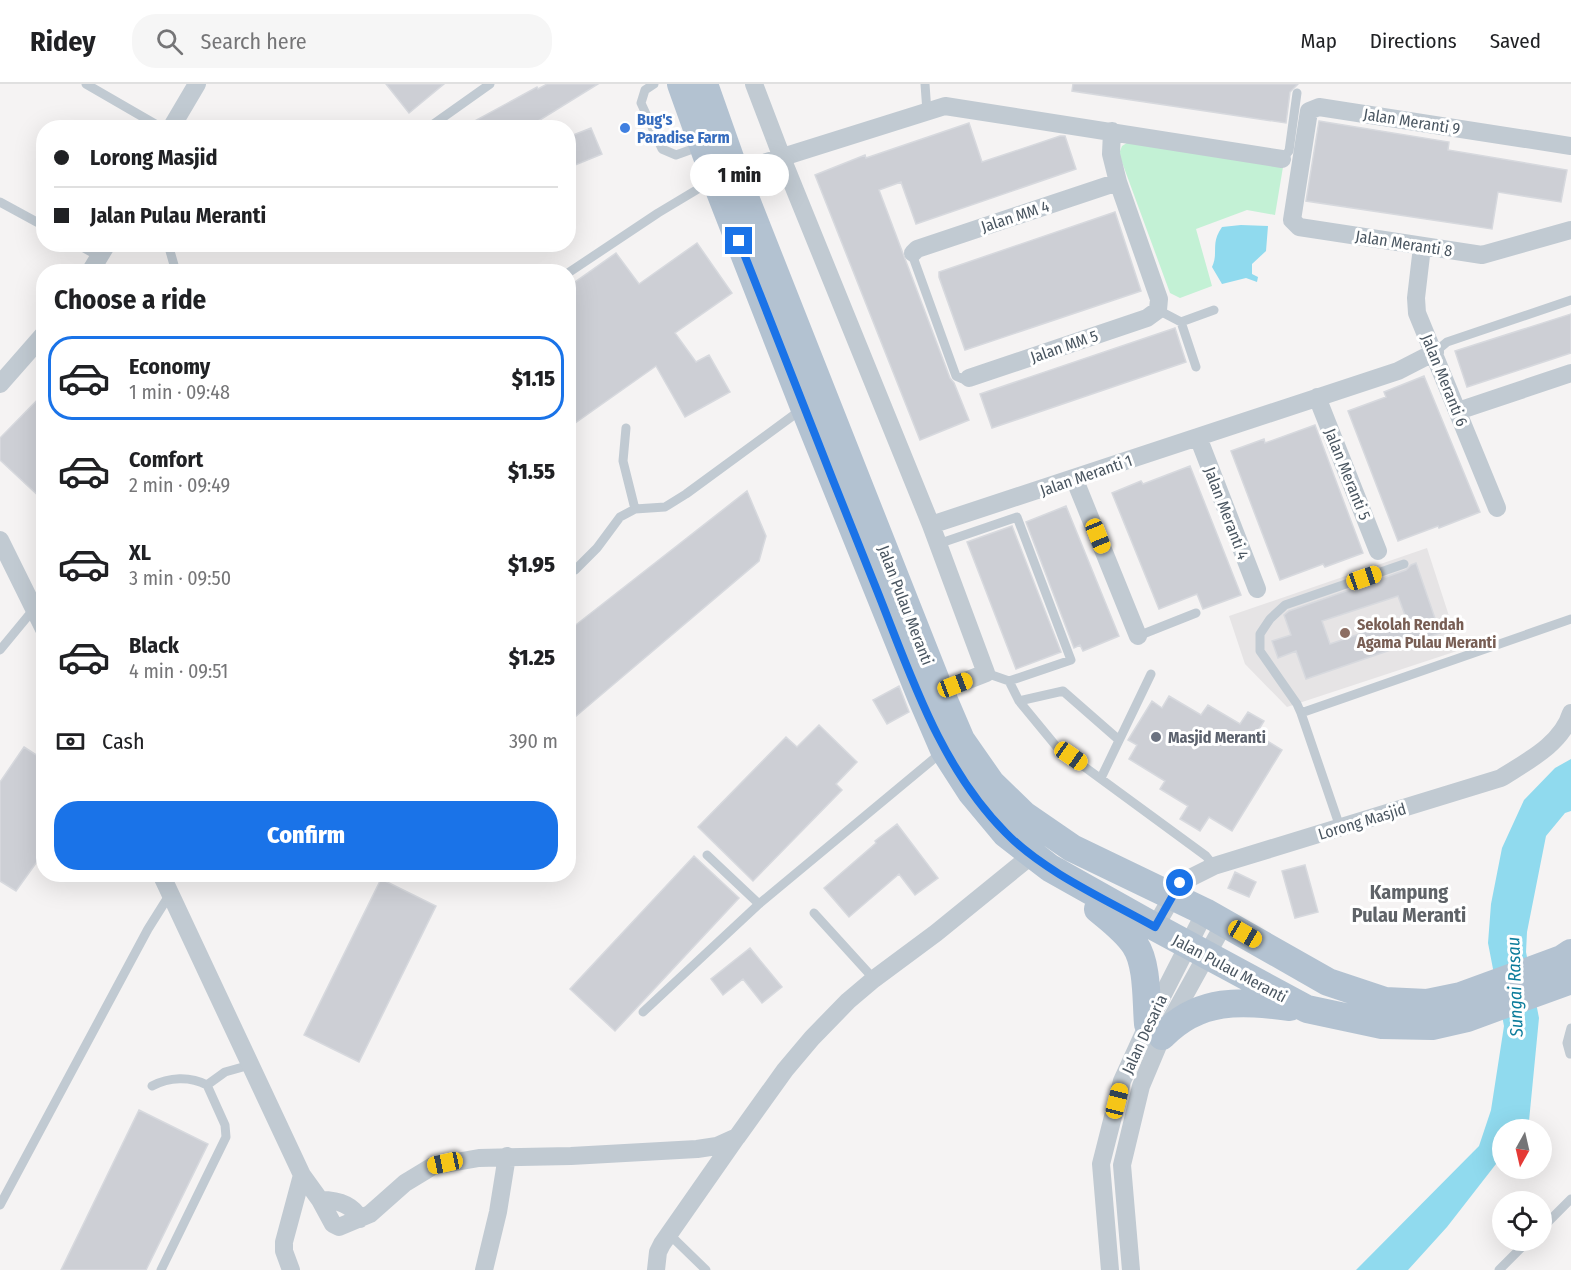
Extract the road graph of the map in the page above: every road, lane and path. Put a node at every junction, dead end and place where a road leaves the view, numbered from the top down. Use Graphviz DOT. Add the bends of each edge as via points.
graph roads {
  1 [pos="86,84"];
  2 [pos="197,84"];
  3 [pos="490,84"];
  4 [pos="654,84"];
  5 [pos="681,84"];
  6 [pos="704,84"];
  7 [pos="754,84"];
  8 [pos="925,84"];
  9 [pos="1297,93"];
  10 [pos="927,112"];
  11 [pos="148,120"];
  12 [pos="176,120"];
  13 [pos="439,120"];
  14 [pos="1112,131"];
  15 [pos="703,146"];
  16 [pos="1571,146"];
  17 [pos="782,158"];
  18 [pos="1282,159"];
  19 [pos="1300,165"];
  20 [pos="725,176"];
  21 [pos="1118,182"];
  22 [pos="0,202"];
  23 [pos="36,222"];
  24 [pos="1571,230"];
  25 [pos="1422,247"];
  26 [pos="913,253"];
  27 [pos="576,268"];
  28 [pos="1571,300"];
  29 [pos="1158,310"];
  30 [pos="1214,310"];
  31 [pos="1181,322"];
  32 [pos="36,342"];
  33 [pos="1435,352"];
  34 [pos="1196,368"];
  35 [pos="1571,373"];
  36 [pos="2,377"];
  37 [pos="969,378"];
  38 [pos="1317,397"];
  39 [pos="804,407"];
  40 [pos="1458,411"];
  41 [pos="626,428"];
  42 [pos="1198,437"];
  43 [pos="1074,478"];
  44 [pos="1497,508"];
  45 [pos="635,509"];
  46 [pos="931,525"];
  47 [pos="0,540"];
  48 [pos="938,544"];
  49 [pos="1378,551"];
  50 [pos="1404,564"];
  51 [pos="576,568"];
  52 [pos="1257,589"];
  53 [pos="33,610"];
  54 [pos="1196,613"];
  55 [pos="36,615"];
  56 [pos="1571,619"];
  57 [pos="1138,636"];
  58 [pos="0,650"];
  59 [pos="986,673"];
  60 [pos="1151,674"];
  61 [pos="1009,681"];
  62 [pos="940,691"];
  63 [pos="1019,701"];
  64 [pos="1301,713"];
  65 [pos="1571,713"];
  66 [pos="1566,729"];
  67 [pos="1119,740"];
  68 [pos="944,750"];
  69 [pos="1101,778"];
  70 [pos="1340,827"];
  71 [pos="707,855"];
  72 [pos="1041,861"];
  73 [pos="1214,866"];
  74 [pos="165,882"];
  75 [pos="170,894"];
  76 [pos="1172,895"];
  77 [pos="759,904"];
  78 [pos="814,913"];
  79 [pos="1215,917"];
  80 [pos="1155,927"];
  81 [pos="1197,950"];
  82 [pos="1568,968"];
  83 [pos="874,979"];
  84 [pos="1464,1007"];
  85 [pos="1307,1009"];
  86 [pos="643,1012"];
  87 [pos="1571,1028"];
  88 [pos="1155,1030"];
  89 [pos="1570,1054"];
  90 [pos="250,1065"];
  91 [pos="207,1085"];
  92 [pos="152,1086"];
  93 [pos="737,1137"];
  94 [pos="507,1156"];
  95 [pos="302,1175"];
  96 [pos="1571,1199"];
  97 [pos="0,1205"];
  98 [pos="1552,1218"];
  99 [pos="670,1235"];
  100 [pos="1518,1251"];
  101 [pos="161,1270"];
  102 [pos="291,1270"];
  103 [pos="484,1270"];
  104 [pos="656,1270"];
  105 [pos="706,1270"];
  106 [pos="1110,1270"];
  107 [pos="1131,1270"];
  108 [pos="1498,1270"];
  1 -- 11 [label="lane"];
  2 -- 12 [label="street"];
  3 -- 13 [label="lane"];
  4 -- 15 [label="lane" via="645,90 641,103 662,149 676,155"];
  5 -- 15 [label="main road, Jalan Pulau Meranti"];
  6 -- 20 [label="main road, Jalan Pulau Meranti"];
  7 -- 17 [label="street"];
  8 -- 10 [label="lane"];
  9 -- 18 [label="lane" via="1289,151"];
  10 -- 14 [label="street" via="957,106"];
  10 -- 17 [label="street"];
  14 -- 18 [label="street"];
  14 -- 21 [label="street" via="1111,154"];
  15 -- 20 [label="main road, Jalan Pulau Meranti"];
  16 -- 19 [label="street, Jalan Meranti 9" via="1319,107 1309,111"];
  17 -- 20 [label="street"];
  17 -- 46 [label="street"];
  19 -- 25 [label="street, Jalan Meranti 8" via="1292,220 1299,227"];
  20 -- 27 [label="lane" via="658,213"];
  20 -- 39 [label="main road, Jalan Pulau Meranti"];
  20 -- 62 [label="main road, Jalan Pulau Meranti"];
  21 -- 26 [label="street, Jalan MM 4"];
  21 -- 29 [label="street" via="1159,299"];
  22 -- 23 [label="lane"];
  24 -- 25 [label="street, Jalan Meranti 8" via="1482,255"];
  25 -- 33 [label="street, Jalan Meranti 6" via="1417,313"];
  26 -- 37 [label="lane" via="956,376"];
  28 -- 33 [label="lane" via="1447,342"];
  29 -- 31 [label="lane"];
  29 -- 37 [label="street, Jalan MM 5" via="1147,318"];
  30 -- 31 [label="lane"];
  31 -- 34 [label="lane"];
  32 -- 36 [label="street"];
  33 -- 38 [label="street, Jalan Meranti 1" via="1398,371"];
  33 -- 40 [label="street, Jalan Meranti 6"];
  35 -- 40 [label="street"];
  38 -- 42 [label="street, Jalan Meranti 1"];
  38 -- 49 [label="street, Jalan Meranti 5"];
  39 -- 45 [label="lane" via="665,507"];
  39 -- 68 [label="main road, Jalan Pulau Meranti"];
  40 -- 44 [label="street, Jalan Meranti 6"];
  41 -- 45 [label="lane" via="623,461"];
  42 -- 43 [label="street, Jalan Meranti 1"];
  42 -- 52 [label="street, Jalan Meranti 4"];
  43 -- 46 [label="street, Jalan Meranti 1"];
  43 -- 57 [label="street"];
  45 -- 51 [label="lane" via="620,517 597,549"];
  46 -- 48 [label="street"];
  47 -- 53 [label="street"];
  48 -- 59 [label="street"];
  48 -- 61 [label="lane" via="1017,518 1071,660"];
  50 -- 64 [label="lane" via="1285,604 1270,619 1260,634 1260,651"];
  53 -- 55 [label="street"];
  53 -- 58 [label="lane"];
  54 -- 57 [label="lane"];
  56 -- 64 [label="lane"];
  59 -- 61 [label="lane"];
  59 -- 62 [label="street"];
  60 -- 67 [label="lane"];
  61 -- 63 [label="lane"];
  62 -- 76 [label="main road, Jalan Pulau Meranti" via="961,740 991,783 1024,814 1072,848"];
  63 -- 67 [label="lane" via="1063,692"];
  63 -- 69 [label="lane" via="1056,746"];
  64 -- 70 [label="lane"];
  65 -- 66 [label="street, Lorong Masjid"];
  66 -- 70 [label="street, Lorong Masjid" via="1541,753 1501,778"];
  67 -- 69 [label="lane"];
  68 -- 72 [label="main road, Jalan Pulau Meranti" via="971,792 1006,834"];
  68 -- 77 [label="lane"];
  69 -- 73 [label="lane"];
  70 -- 73 [label="street, Lorong Masjid"];
  71 -- 77 [label="lane"];
  72 -- 80 [label="main road, Jalan Pulau Meranti"];
  72 -- 83 [label="street"];
  72 -- 88 [label="main road" via="1137,947"];
  73 -- 76 [label="street, Lorong Masjid" via="1180,883"];
  74 -- 75 [label="street"];
  75 -- 90 [label="street"];
  75 -- 97 [label="lane"];
  76 -- 79 [label="main road, Jalan Pulau Meranti"];
  76 -- 80 [label="street, Lorong Masjid"];
  77 -- 86 [label="lane"];
  78 -- 83 [label="lane"];
  79 -- 81 [label="street, Jalan Desaria"];
  79 -- 84 [label="main road, Jalan Pulau Meranti" via="1328,982 1385,1001"];
  80 -- 81 [label="main road, Jalan Pulau Meranti"];
  81 -- 85 [label="main road, Jalan Pulau Meranti"];
  81 -- 88 [label="street, Jalan Desaria"];
  82 -- 84 [label="main road, Jalan Pulau Meranti"];
  83 -- 93 [label="street" via="812,1038"];
  84 -- 85 [label="main road, Jalan Pulau Meranti" via="1432,1026 1382,1025"];
  85 -- 88 [label="main road" via="1224,1003"];
  87 -- 89 [label="lane" via="1567,1043"];
  88 -- 106 [label="street, Jalan Desaria" via="1122,1081 1101,1164"];
  88 -- 107 [label="street, Jalan Desaria" via="1122,1165"];
  90 -- 91 [label="lane" via="225,1072"];
  90 -- 95 [label="street"];
  91 -- 92 [label="lane" via="180,1078"];
  91 -- 101 [label="lane" via="225,1125 226,1137"];
  93 -- 94 [label="street" via="697,1149"];
  93 -- 99 [label="street"];
  94 -- 95 [label="street" via="433,1166 360,1219 345,1204 320,1200"];
  94 -- 103 [label="street"];
  95 -- 102 [label="street" via="284,1242"];
  96 -- 98 [label="lane"];
  99 -- 104 [label="street" via="658,1252"];
  99 -- 105 [label="lane"];
  100 -- 108 [label="lane"];
}
